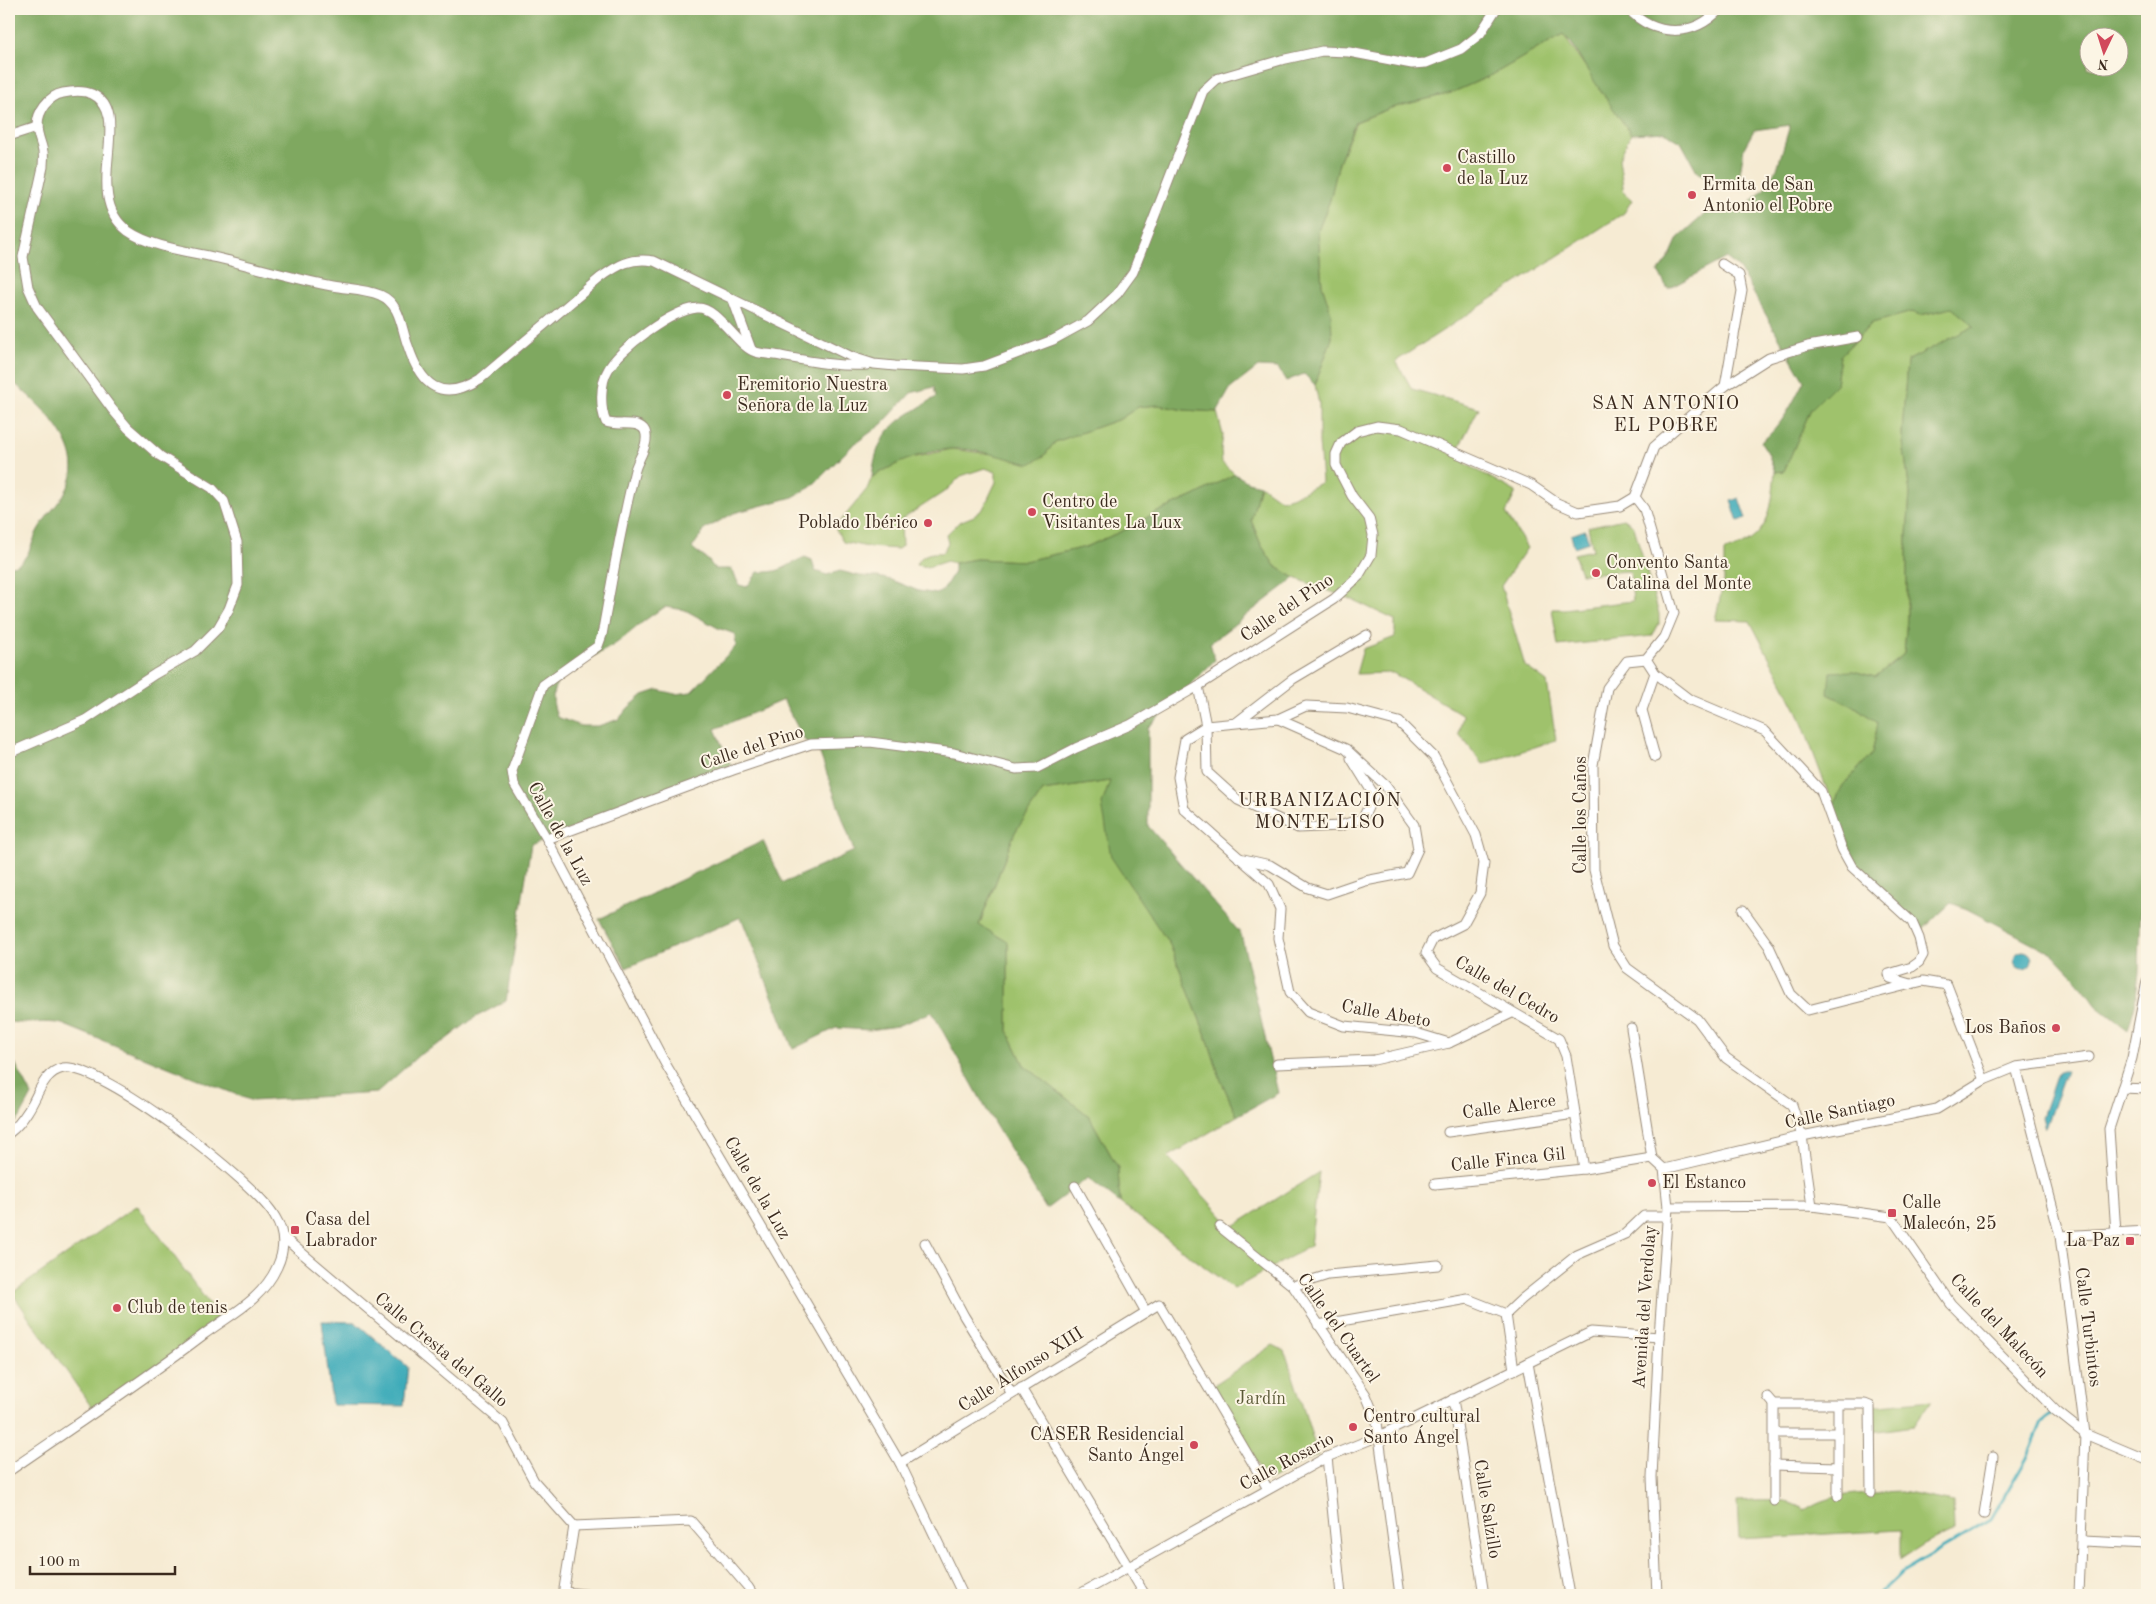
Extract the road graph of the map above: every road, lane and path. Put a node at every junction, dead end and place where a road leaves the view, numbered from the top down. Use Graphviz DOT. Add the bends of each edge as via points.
graph roads {
  1 [pos="1496,9"];
  2 [pos="1628,9"];
  3 [pos="1720,9"];
  4 [pos="37,127"];
  5 [pos="9,136"];
  6 [pos="1722,264"];
  7 [pos="733,300"];
  8 [pos="1858,337"];
  9 [pos="752,351"];
  10 [pos="874,364"];
  11 [pos="1725,386"];
  12 [pos="1635,497"];
  13 [pos="1367,635"];
  14 [pos="1646,659"];
  15 [pos="1655,673"];
  16 [pos="1198,686"];
  17 [pos="1278,718"];
  18 [pos="1237,723"];
  19 [pos="1206,726"];
  20 [pos="1346,749"];
  21 [pos="9,753"];
  22 [pos="1655,757"];
  23 [pos="547,840"];
  24 [pos="1237,857"];
  25 [pos="1743,910"];
  26 [pos="2147,981"];
  27 [pos="1910,984"];
  28 [pos="1512,1013"];
  29 [pos="1631,1028"];
  30 [pos="1449,1043"];
  31 [pos="2089,1057"];
  32 [pos="1277,1064"];
  33 [pos="2016,1067"];
  34 [pos="1984,1080"];
  35 [pos="2122,1088"];
  36 [pos="2147,1089"];
  37 [pos="1575,1114"];
  38 [pos="1448,1132"];
  39 [pos="9,1133"];
  40 [pos="1802,1136"];
  41 [pos="1652,1158"];
  42 [pos="1584,1169"];
  43 [pos="1664,1169"];
  44 [pos="1435,1184"];
  45 [pos="1075,1186"];
  46 [pos="1812,1206"];
  47 [pos="1668,1212"];
  48 [pos="1220,1227"];
  49 [pos="2147,1231"];
  50 [pos="2116,1233"];
  51 [pos="283,1236"];
  52 [pos="2060,1236"];
  53 [pos="925,1244"];
  54 [pos="1438,1265"];
  55 [pos="1293,1286"];
  56 [pos="1146,1312"];
  57 [pos="1506,1314"];
  58 [pos="1318,1325"];
  59 [pos="1659,1337"];
  60 [pos="1528,1363"];
  61 [pos="1514,1370"];
  62 [pos="1021,1388"];
  63 [pos="1012,1394"];
  64 [pos="1453,1399"];
  65 [pos="1838,1405"];
  66 [pos="1776,1433"];
  67 [pos="1837,1433"];
  68 [pos="2085,1434"];
  69 [pos="1379,1436"];
  70 [pos="1327,1457"];
  71 [pos="1992,1458"];
  72 [pos="2147,1460"];
  73 [pos="900,1463"];
  74 [pos="1774,1465"];
  75 [pos="1837,1467"];
  76 [pos="9,1472"];
  77 [pos="1268,1489"];
  78 [pos="1871,1493"];
  79 [pos="1838,1496"];
  80 [pos="1774,1501"];
  81 [pos="1984,1514"];
  82 [pos="574,1526"];
  83 [pos="2083,1541"];
  84 [pos="2147,1544"];
  85 [pos="1128,1566"];
  86 [pos="564,1593"];
  87 [pos="1084,1594"];
  88 [pos="593,1595"];
  89 [pos="753,1595"];
  90 [pos="963,1595"];
  91 [pos="1145,1595"];
  92 [pos="1341,1595"];
  93 [pos="1400,1595"];
  94 [pos="1484,1595"];
  95 [pos="1570,1595"];
  96 [pos="1657,1595"];
  97 [pos="2079,1595"];
  1 -- 10 [label="street" via="1480,34 1461,49 1426,63 1412,64 1348,52 1322,51 1216,79 1204,91 1133,272 1117,294 1088,321 1053,340 984,366 963,369"];
  2 -- 3 [label="street" via="1648,25 1676,31 1701,24"];
  4 -- 5 [label="street"];
  4 -- 7 [label="street" via="42,108 58,94 85,91 98,97 108,109 110,122 107,200 111,212 122,226 142,238 172,248 333,286 372,292 390,300 397,310 418,369 432,386 441,390 458,389 480,379 620,264 633,260 654,261"];
  4 -- 21 [label="street" via="43,167 24,257 28,287 36,307 128,428 160,456 212,488 224,501 236,542 238,585 218,628 195,651 85,720"];
  6 -- 11 [label="street" via="1739,275 1742,291"];
  7 -- 9 [label="street"];
  7 -- 10 [label="street" via="852,357"];
  8 -- 11 [label="street" via="1808,346 1770,358"];
  9 -- 10 [label="street" via="802,359"];
  9 -- 23 [label="street, Calle de la Luz" via="708,310 698,307 658,323 615,359 606,372 602,414 606,422 640,425 646,440 620,532 598,646 543,685 512,771 514,784"];
  11 -- 12 [label="street" via="1654,447"];
  12 -- 14 [label="street" via="1644,509 1674,613 1664,636"];
  12 -- 16 [label="street, Calle del Pino" via="1620,506 1578,512 1530,485 1401,428 1377,426 1358,431 1341,443 1336,454 1336,465 1352,496 1369,518 1373,535 1371,555 1358,576 1334,599"];
  13 -- 18 [label="street" via="1293,679"];
  14 -- 15 [label="street"];
  14 -- 40 [label="street, Calle los Caños" via="1626,661 1607,688 1593,765 1594,870 1614,946 1627,968 1697,1019 1726,1058 1792,1105"];
  15 -- 22 [label="street" via="1642,710"];
  15 -- 27 [label="street" via="1689,699 1765,731 1821,791 1852,867 1912,922 1923,955 1912,967 1889,974 1890,978"];
  16 -- 19 [label="street"];
  16 -- 23 [label="street, Calle del Pino" via="1130,725 1036,768 1016,769 954,753 870,742 811,744"];
  17 -- 18 [label="street, Calle del Cedro"];
  17 -- 20 [label="street"];
  17 -- 28 [label="street, Calle del Cedro" via="1306,706 1347,708 1400,722 1434,757 1476,835 1484,863 1480,893 1463,924 1433,939 1426,953 1437,968"];
  18 -- 19 [label="street, Calle del Cedro"];
  19 -- 20 [label="street" via="1207,772 1238,800 1298,828 1340,826 1363,818 1374,795"];
  19 -- 24 [label="street, Calle Abeto" via="1185,739 1178,777 1184,809"];
  20 -- 24 [label="street" via="1385,785 1414,825 1418,850 1407,873 1365,881 1327,894 1308,888 1270,865"];
  23 -- 73 [label="street, Calle de la Luz" via="664,1062"];
  24 -- 30 [label="street, Calle Abeto" via="1269,884 1280,909 1278,938 1290,992 1308,1012 1344,1026 1416,1033"];
  25 -- 27 [label="street" via="1769,946 1791,994 1808,1010"];
  26 -- 35 [label="street" via="2132,1058"];
  27 -- 34 [label="street" via="1923,981 1947,985"];
  28 -- 30 [label="street, Calle Abeto"];
  28 -- 37 [label="street, Calle del Cedro" via="1559,1039 1566,1056"];
  29 -- 41 [label="street"];
  30 -- 32 [label="street" via="1374,1060"];
  31 -- 33 [label="street, Calle Santiago"];
  33 -- 34 [label="street, Calle Santiago"];
  33 -- 52 [label="street, Calle Turbintos"];
  34 -- 40 [label="street, Calle Santiago" via="1937,1109"];
  35 -- 36 [label="street"];
  35 -- 50 [label="street" via="2109,1130"];
  37 -- 38 [label="street, Calle Alerce"];
  37 -- 42 [label="street, Calle del Cedro"];
  39 -- 51 [label="street" via="25,1116 51,1073 63,1068 80,1070 150,1107 250,1188 275,1216"];
  40 -- 43 [label="street, Calle Santiago"];
  40 -- 46 [label="street, Calle los Caños"];
  41 -- 42 [label="street"];
  41 -- 43 [label="street"];
  42 -- 44 [label="street, Calle Finca Gil"];
  43 -- 47 [label="street, Avenida del Verdolay"];
  45 -- 56 [label="street"];
  46 -- 47 [label="street, Calle del Malecón"];
  46 -- 68 [label="street, Calle del Malecón" via="1891,1217 1951,1304 2056,1411"];
  47 -- 57 [label="street, Calle del Malecón" via="1644,1216 1625,1234 1577,1255"];
  47 -- 59 [label="street, Avenida del Verdolay"];
  48 -- 55 [label="street, Calle del Cuartel"];
  49 -- 50 [label="street"];
  50 -- 52 [label="street"];
  51 -- 76 [label="street" via="278,1265 255,1299"];
  51 -- 82 [label="street, Calle Cresta del Gallo" via="503,1423 534,1481"];
  52 -- 68 [label="street, Calle Turbintos"];
  53 -- 63 [label="street"];
  54 -- 55 [label="street" via="1328,1275"];
  55 -- 58 [label="street, Calle del Cuartel"];
  56 -- 62 [label="street, Calle Alfonso XIII"];
  56 -- 77 [label="street, Calle Alfonso XIII" via="1158,1304"];
  57 -- 58 [label="street" via="1468,1299"];
  57 -- 61 [label="street"];
  58 -- 69 [label="street, Calle del Cuartel" via="1366,1395"];
  59 -- 60 [label="street, Calle Rosario" via="1591,1332"];
  59 -- 96 [label="street, Avenida del Verdolay" via="1652,1477"];
  60 -- 61 [label="street, Calle Rosario"];
  60 -- 95 [label="street"];
  61 -- 64 [label="street, Calle Rosario"];
  62 -- 63 [label="street, Calle Alfonso XIII"];
  62 -- 85 [label="street"];
  63 -- 73 [label="street, Calle Alfonso XIII"];
  64 -- 69 [label="street, Calle Rosario"];
  64 -- 94 [label="street, Calle Salzillo"];
  65 -- 66 [label="street" via="1771,1401"];
  65 -- 67 [label="street"];
  65 -- 78 [label="street" via="1870,1406"];
  66 -- 67 [label="street"];
  66 -- 74 [label="street"];
  67 -- 75 [label="street"];
  68 -- 72 [label="street, Calle del Malecón"];
  68 -- 83 [label="street, Calle Turbintos"];
  69 -- 70 [label="street, Calle Rosario"];
  69 -- 93 [label="street, Calle del Cuartel"];
  70 -- 77 [label="street, Calle Rosario"];
  70 -- 92 [label="street"];
  71 -- 81 [label="street"];
  73 -- 90 [label="street, Calle de la Luz"];
  74 -- 75 [label="street"];
  74 -- 80 [label="street"];
  75 -- 79 [label="street"];
  77 -- 85 [label="street, Calle Rosario"];
  82 -- 86 [label="street"];
  82 -- 89 [label="street" via="691,1521"];
  83 -- 84 [label="street"];
  83 -- 97 [label="street, Calle Turbintos"];
  85 -- 87 [label="street, Calle Rosario"];
  85 -- 91 [label="street"];
  86 -- 88 [label="street"];
}
